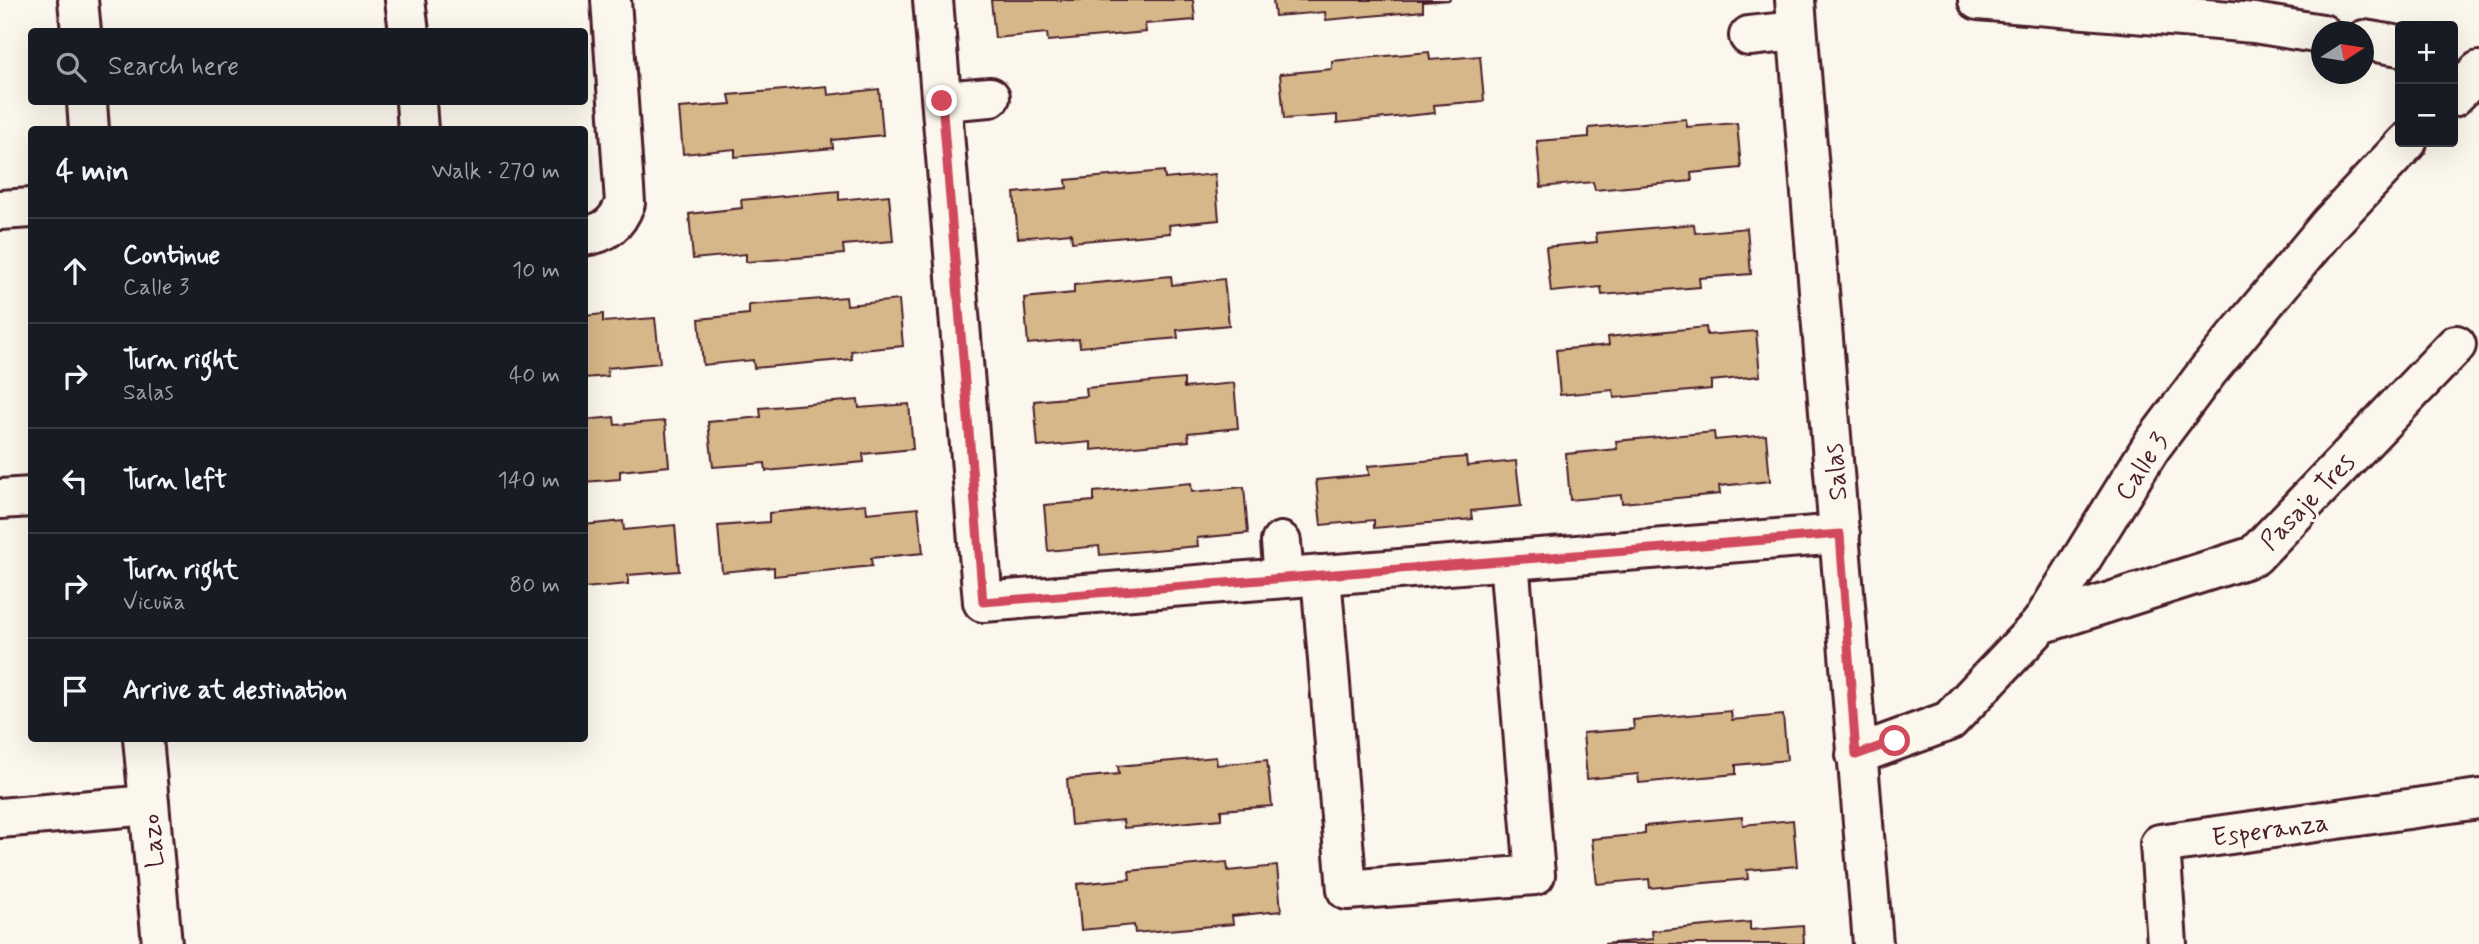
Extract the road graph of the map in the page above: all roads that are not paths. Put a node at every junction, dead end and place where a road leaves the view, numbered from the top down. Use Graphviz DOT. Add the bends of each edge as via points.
graph roads {
  1 [pos="78,0"];
  2 [pos="405,0"];
  3 [pos="611,0"];
  4 [pos="933,0"];
  5 [pos="1978,0"];
  6 [pos="1796,16"];
  7 [pos="81,28"];
  8 [pos="408,28"];
  9 [pos="2311,32"];
  10 [pos="1749,36"];
  11 [pos="2374,42"];
  12 [pos="2395,45"];
  13 [pos="2458,54"];
  14 [pos="2479,57"];
  15 [pos="2479,71"];
  16 [pos="2458,92"];
  17 [pos="990,97"];
  18 [pos="942,101"];
  19 [pos="87,105"];
  20 [pos="416,105"];
  21 [pos="89,126"];
  22 [pos="418,126"];
  23 [pos="2402,147"];
  24 [pos="28,208"];
  25 [pos="0,209"];
  26 [pos="588,235"];
  27 [pos="2456,345"];
  28 [pos="28,497"];
  29 [pos="0,499"];
  30 [pos="1840,534"];
  31 [pos="1509,560"];
  32 [pos="1321,575"];
  33 [pos="2041,624"];
  34 [pos="143,742"];
  35 [pos="1856,755"];
  36 [pos="2479,799"];
  37 [pos="149,805"];
  38 [pos="0,818"];
  39 [pos="162,944"];
  40 [pos="1873,944"];
  41 [pos="2167,944"];
  1 -- 7 [label="street"];
  2 -- 8 [label="street"];
  3 -- 26 [label="street" via="625,203 614,225"];
  4 -- 18 [label="street"];
  5 -- 9 [label="street" via="2254,23"];
  6 -- 10 [label="street"];
  6 -- 30 [label="street, Salas"];
  11 -- 12 [label="street"];
  13 -- 14 [label="street"];
  15 -- 16 [label="street"];
  17 -- 18 [label="street"];
  18 -- 32 [label="street" via="983,602 1282,560"];
  19 -- 21 [label="street"];
  20 -- 22 [label="street"];
  23 -- 33 [label="street, Calle 3" via="2330,224 2208,371 2151,447"];
  24 -- 25 [label="street"];
  27 -- 33 [label="street, Pasaje Tres" via="2255,556"];
  28 -- 29 [label="street"];
  30 -- 31 [label="street"];
  30 -- 35 [label="street, Salas"];
  31 -- 32 [label="street"];
  31 -- 32 [label="street" via="1535,875 1347,890"];
  33 -- 35 [label="street, Calle 3" via="1949,721"];
  34 -- 37 [label="street, Lazo"];
  35 -- 40 [label="street, Salas"];
  36 -- 41 [label="street, Esperanza" via="2160,844"];
  37 -- 38 [label="street"];
  37 -- 39 [label="street, Lazo"];
}
